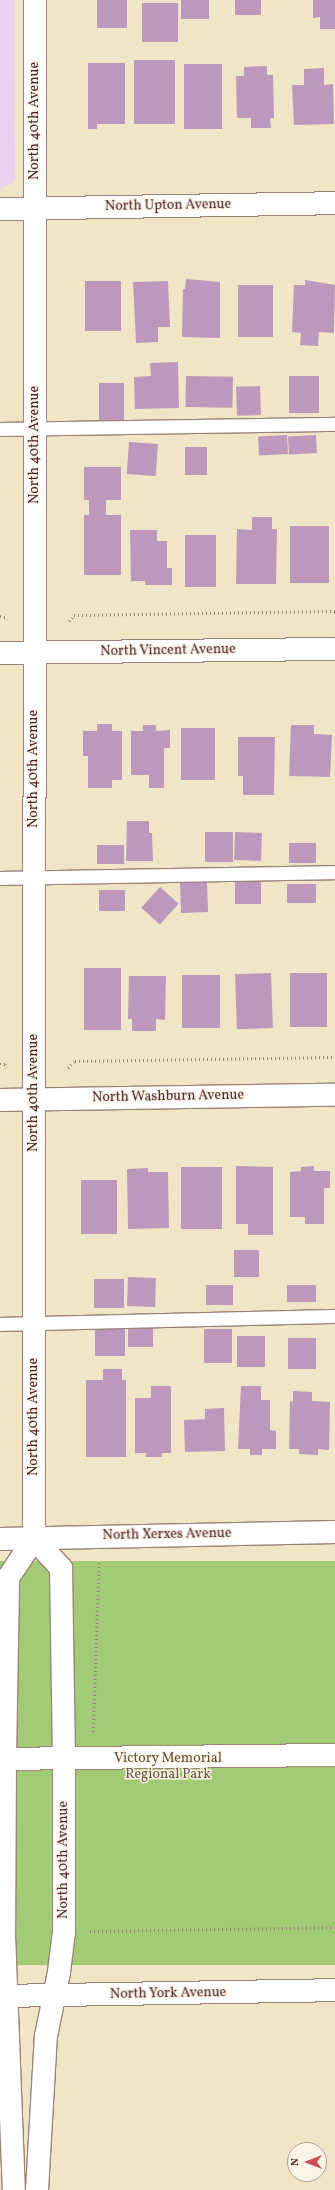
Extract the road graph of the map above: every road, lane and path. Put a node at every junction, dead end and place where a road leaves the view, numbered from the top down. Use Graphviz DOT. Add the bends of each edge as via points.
graph roads {
  1 [pos="35,0"];
  2 [pos="335,203"];
  3 [pos="35,209"];
  4 [pos="0,210"];
  5 [pos="335,424"];
  6 [pos="0,429"];
  7 [pos="35,429"];
  8 [pos="335,611"];
  9 [pos="69,621"];
  10 [pos="335,649"];
  11 [pos="0,653"];
  12 [pos="35,653"];
  13 [pos="335,872"];
  14 [pos="0,878"];
  15 [pos="34,878"];
  16 [pos="335,1057"];
  17 [pos="0,1064"];
  18 [pos="7,1068"];
  19 [pos="68,1068"];
  20 [pos="335,1094"];
  21 [pos="0,1100"];
  22 [pos="34,1100"];
  23 [pos="335,1316"];
  24 [pos="0,1324"];
  25 [pos="34,1324"];
  26 [pos="335,1532"];
  27 [pos="0,1539"];
  28 [pos="34,1539"];
  29 [pos="335,1755"];
  30 [pos="64,1757"];
  31 [pos="3,1758"];
  32 [pos="335,1927"];
  33 [pos="93,1931"];
  34 [pos="335,1990"];
  35 [pos="3,1996"];
  36 [pos="54,1996"];
  37 [pos="14,2190"];
  38 [pos="37,2190"];
  1 -- 3 [label="street, North 40th Avenue"];
  2 -- 3 [label="street, North Upton Avenue"];
  3 -- 4 [label="street, North Upton Avenue"];
  3 -- 7 [label="street, North 40th Avenue"];
  5 -- 7 [label="lane"];
  6 -- 7 [label="lane"];
  7 -- 12 [label="street, North 40th Avenue"];
  8 -- 9 [label="path" via="74,615"];
  10 -- 12 [label="street, North Vincent Avenue"];
  11 -- 12 [label="street, North Vincent Avenue"];
  12 -- 15 [label="street, North 40th Avenue"];
  13 -- 15 [label="lane"];
  14 -- 15 [label="lane"];
  15 -- 22 [label="street, North 40th Avenue"];
  16 -- 19 [label="path" via="75,1061"];
  17 -- 18 [label="path" via="5,1064"];
  20 -- 22 [label="street, North Washburn Avenue"];
  21 -- 22 [label="street, North Washburn Avenue"];
  22 -- 25 [label="street, North 40th Avenue"];
  23 -- 25 [label="lane"];
  24 -- 25 [label="lane"];
  25 -- 28 [label="street, North 40th Avenue"];
  26 -- 28 [label="street, North Xerxes Avenue"];
  27 -- 28 [label="street, North Xerxes Avenue"];
  28 -- 30 [label="street, North 40th Avenue" via="61,1568"];
  28 -- 31 [label="street" via="8,1578"];
  29 -- 30 [label="street"];
  30 -- 31 [label="street"];
  30 -- 36 [label="street, North 40th Avenue" via="64,1933"];
  31 -- 35 [label="street"];
  32 -- 33 [label="path"];
  34 -- 36 [label="street, North York Avenue"];
  35 -- 36 [label="street, North York Avenue"];
  35 -- 37 [label="street"];
  36 -- 38 [label="street, North 40th Avenue" via="46,2036"];
}
